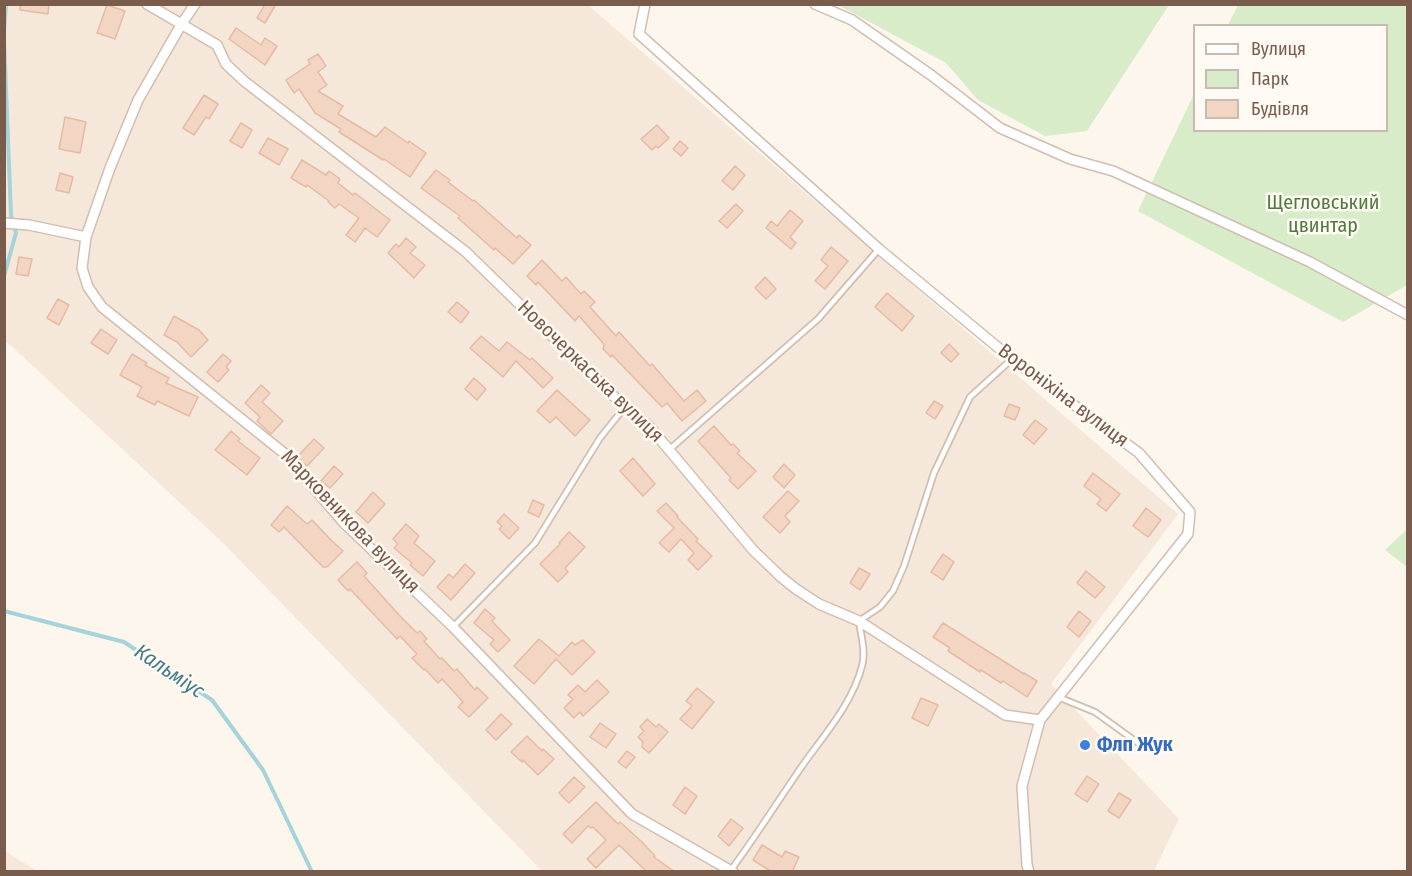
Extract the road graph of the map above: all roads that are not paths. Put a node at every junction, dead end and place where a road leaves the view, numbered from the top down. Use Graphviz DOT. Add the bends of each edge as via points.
graph roads {
  1 [pos="147,4"];
  2 [pos="195,4"];
  3 [pos="645,4"];
  4 [pos="815,4"];
  5 [pos="181,25"];
  6 [pos="5,223"];
  7 [pos="86,237"];
  8 [pos="879,249"];
  9 [pos="1407,315"];
  10 [pos="1012,359"];
  11 [pos="625,407"];
  12 [pos="670,449"];
  13 [pos="859,621"];
  14 [pos="453,627"];
  15 [pos="1058,697"];
  16 [pos="1040,720"];
  17 [pos="1145,748"];
  18 [pos="732,871"];
  19 [pos="1029,872"];
  1 -- 5 [label="street, Новочеркаська вулиця"];
  2 -- 5 [label="street, Марковникова вулиця"];
  3 -- 8 [label="street, Вороніхіна вулиця" via="639,34"];
  4 -- 9 [label="street" via="852,20 1000,128 1070,159 1113,171 1310,262"];
  5 -- 7 [label="street, Марковникова вулиця" via="138,100"];
  5 -- 11 [label="street, Новочеркаська вулиця" via="217,45 226,64 244,81 466,252"];
  6 -- 7 [label="street"];
  7 -- 14 [label="street, Марковникова вулиця" via="82,268 88,287 102,307 285,454 345,524"];
  8 -- 10 [label="street, Вороніхіна вулиця"];
  8 -- 12 [label="lane" via="818,319"];
  10 -- 13 [label="lane" via="970,397 934,473 893,591 880,607"];
  10 -- 15 [label="street, Вороніхіна вулиця" via="1139,453 1190,512 1188,534"];
  11 -- 12 [label="street, Новочеркаська вулиця"];
  11 -- 14 [label="lane" via="600,438 535,543"];
  12 -- 13 [label="street, Новочеркаська вулиця" via="753,550 781,577 819,604"];
  13 -- 16 [label="street, Новочеркаська вулиця" via="1005,715"];
  13 -- 18 [label="lane" via="864,656 847,704"];
  14 -- 18 [label="street, Марковникова вулиця" via="632,814"];
  15 -- 16 [label="street, Вороніхіна вулиця"];
  15 -- 17 [label="lane" via="1095,712"];
  16 -- 19 [label="street, Вороніхіна вулиця" via="1022,786"];
}
